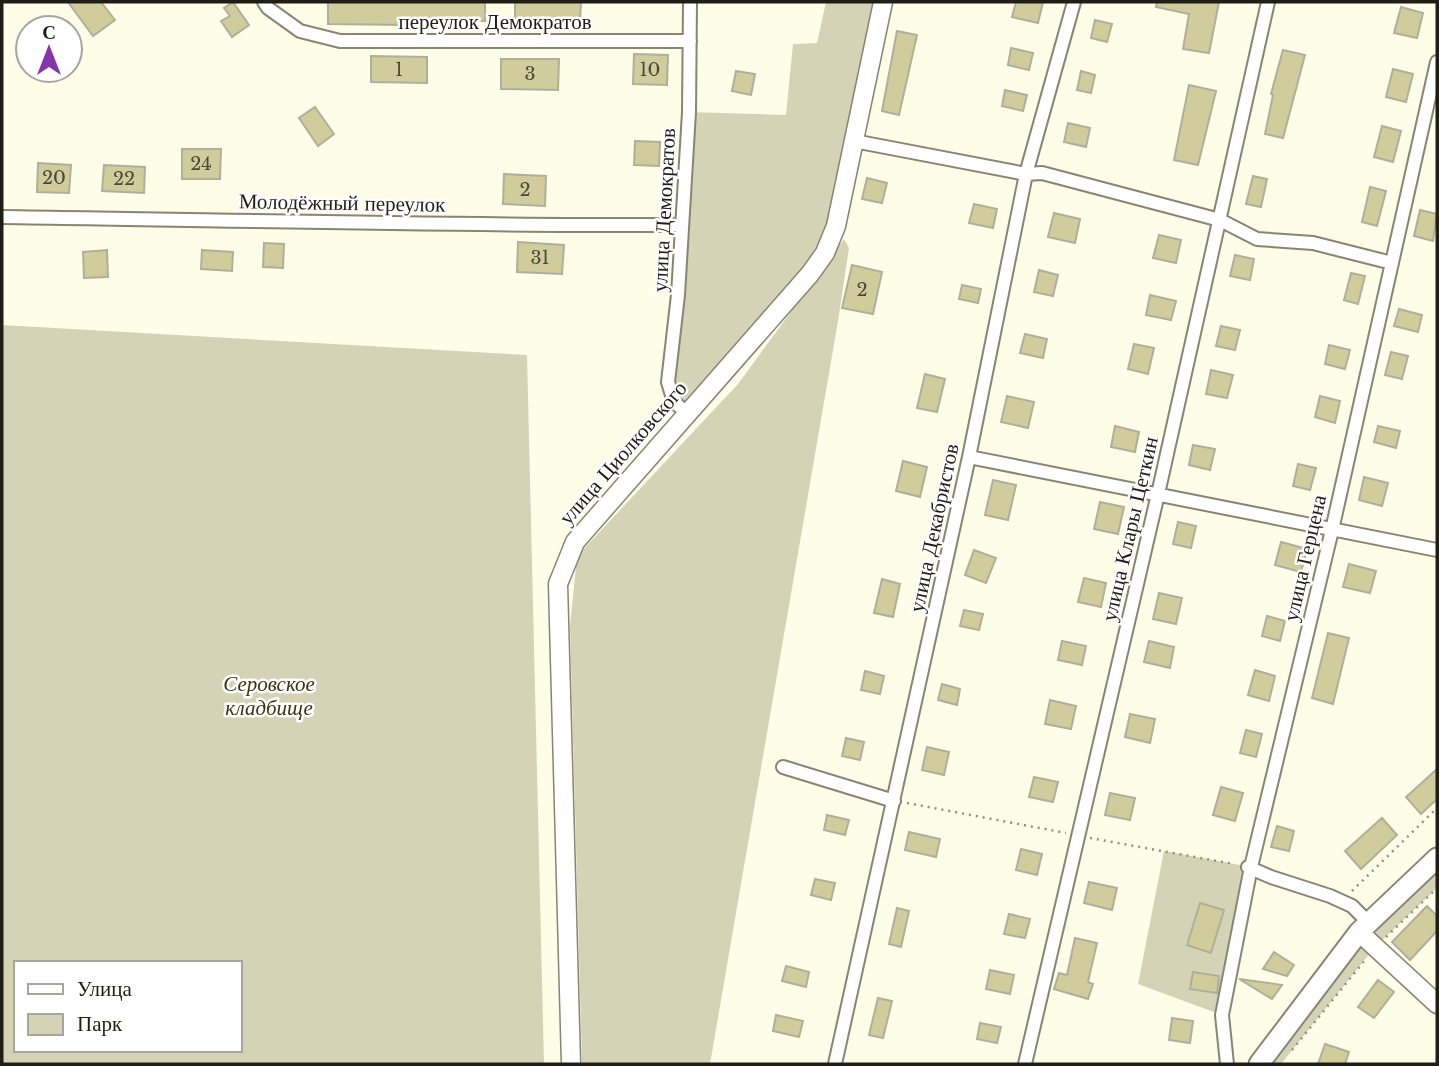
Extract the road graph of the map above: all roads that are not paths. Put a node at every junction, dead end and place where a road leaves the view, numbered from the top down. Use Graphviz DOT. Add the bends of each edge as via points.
graph roads {
  1 [pos="264,2"];
  2 [pos="690,2"];
  3 [pos="883,2"];
  4 [pos="1073,2"];
  5 [pos="1268,2"];
  6 [pos="690,41"];
  7 [pos="1437,62"];
  8 [pos="854,141"];
  9 [pos="1026,174"];
  10 [pos="2,217"];
  11 [pos="1220,220"];
  12 [pos="681,225"];
  13 [pos="1392,264"];
  14 [pos="687,413"];
  15 [pos="969,457"];
  16 [pos="1158,494"];
  17 [pos="1332,530"];
  18 [pos="1437,550"];
  19 [pos="783,767"];
  20 [pos="894,801"];
  21 [pos="1437,858"];
  22 [pos="1250,867"];
  23 [pos="1363,927"];
  24 [pos="1437,1003"];
  25 [pos="571,1064"];
  26 [pos="835,1064"];
  27 [pos="1025,1064"];
  28 [pos="1227,1064"];
  29 [pos="1259,1064"];
  1 -- 6 [label="street, переулок Демократов" via="300,31 340,41"];
  2 -- 6 [label="street, улица Демократов"];
  3 -- 8 [label="main road, улица Циолковского"];
  4 -- 9 [label="street, улица Декабристов"];
  5 -- 11 [label="street, улица Клары Цеткин"];
  6 -- 12 [label="street, улица Демократов"];
  7 -- 13 [label="street, улица Герцена"];
  8 -- 9 [label="street"];
  8 -- 14 [label="main road, улица Циолковского" via="836,226 825,253"];
  9 -- 11 [label="street" via="1042,173"];
  9 -- 15 [label="street, улица Декабристов"];
  10 -- 12 [label="street, Молодёжный переулок"];
  11 -- 13 [label="street" via="1257,239 1313,243"];
  11 -- 16 [label="street, улица Клары Цеткин"];
  12 -- 14 [label="street, улица Демократов" via="668,382 674,402"];
  13 -- 17 [label="street, улица Герцена"];
  14 -- 25 [label="main road, улица Циолковского" via="575,542 558,584"];
  15 -- 16 [label="street"];
  15 -- 20 [label="street, улица Декабристов"];
  16 -- 17 [label="street"];
  16 -- 27 [label="street, улица Клары Цеткин"];
  17 -- 18 [label="street"];
  17 -- 22 [label="street, улица Герцена"];
  19 -- 20 [label="street"];
  20 -- 26 [label="street, улица Декабристов"];
  21 -- 23 [label="main road"];
  22 -- 23 [label="street" via="1352,906"];
  22 -- 28 [label="street, улица Герцена" via="1222,1016"];
  23 -- 24 [label="main road" via="1375,947"];
  23 -- 29 [label="main road"];
}
